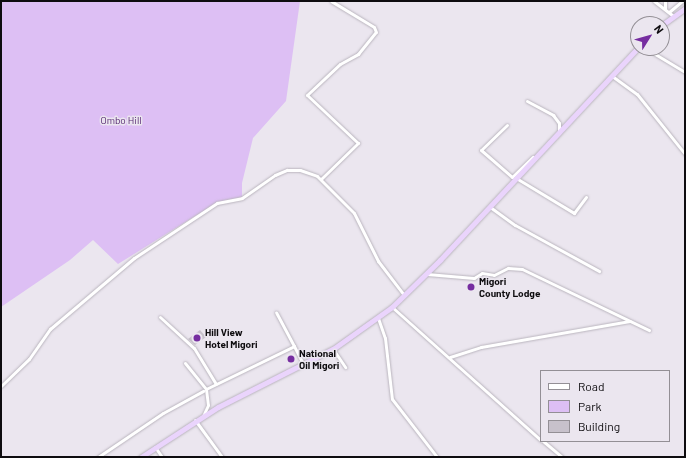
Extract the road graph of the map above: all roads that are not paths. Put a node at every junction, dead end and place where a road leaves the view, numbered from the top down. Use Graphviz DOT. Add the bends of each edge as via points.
graph roads {
  1 [pos="331,1"];
  2 [pos="654,1"];
  3 [pos="665,1"];
  4 [pos="682,1"];
  5 [pos="685,8"];
  6 [pos="665,9"];
  7 [pos="671,14"];
  8 [pos="631,56"];
  9 [pos="659,56"];
  10 [pos="685,72"];
  11 [pos="612,76"];
  12 [pos="527,101"];
  13 [pos="508,125"];
  14 [pos="559,133"];
  15 [pos="685,154"];
  16 [pos="516,178"];
  17 [pos="321,179"];
  18 [pos="586,197"];
  19 [pos="490,207"];
  20 [pos="599,271"];
  21 [pos="427,274"];
  22 [pos="405,295"];
  23 [pos="392,307"];
  24 [pos="276,312"];
  25 [pos="160,317"];
  26 [pos="378,318"];
  27 [pos="630,321"];
  28 [pos="649,330"];
  29 [pos="294,346"];
  30 [pos="333,349"];
  31 [pos="450,357"];
  32 [pos="185,363"];
  33 [pos="303,365"];
  34 [pos="345,367"];
  35 [pos="216,384"];
  36 [pos="1,386"];
  37 [pos="204,390"];
  38 [pos="203,416"];
  39 [pos="195,420"];
  40 [pos="540,438"];
  41 [pos="544,442"];
  42 [pos="155,447"];
  43 [pos="98,457"];
  44 [pos="141,457"];
  45 [pos="162,457"];
  46 [pos="222,457"];
  47 [pos="437,457"];
  48 [pos="562,457"];
  1 -- 17 [label="street" via="374,27 376,32 358,54 340,64 307,95 358,143"];
  2 -- 6 [label="street"];
  3 -- 6 [label="street"];
  4 -- 7 [label="street"];
  5 -- 7 [label="highway"];
  6 -- 7 [label="street"];
  8 -- 11 [label="highway"];
  9 -- 10 [label="street"];
  11 -- 14 [label="highway"];
  11 -- 15 [label="street" via="637,94"];
  12 -- 14 [label="street" via="553,115 559,123"];
  13 -- 14 [label="street" via="481,150 512,177"];
  14 -- 16 [label="highway"];
  16 -- 18 [label="street" via="574,213"];
  16 -- 19 [label="highway"];
  17 -- 22 [label="street" via="357,216 378,261"];
  17 -- 36 [label="street" via="300,170 281,172 247,196 220,201 181,224 134,258 50,329 29,359"];
  19 -- 20 [label="street" via="516,225"];
  19 -- 21 [label="highway"];
  21 -- 22 [label="highway"];
  21 -- 27 [label="street" via="472,278 482,273 494,275 508,268 522,269"];
  22 -- 23 [label="highway"];
  23 -- 26 [label="highway"];
  23 -- 31 [label="street"];
  24 -- 29 [label="street"];
  25 -- 35 [label="street" via="194,348"];
  26 -- 30 [label="highway"];
  26 -- 47 [label="street" via="386,346 392,399"];
  27 -- 28 [label="street"];
  27 -- 31 [label="street" via="480,347"];
  29 -- 33 [label="street"];
  29 -- 35 [label="street"];
  30 -- 33 [label="highway"];
  30 -- 34 [label="street"];
  31 -- 40 [label="street"];
  32 -- 37 [label="street"];
  33 -- 38 [label="highway"];
  35 -- 37 [label="street"];
  37 -- 38 [label="street" via="208,403"];
  37 -- 43 [label="street" via="163,413"];
  38 -- 39 [label="highway"];
  39 -- 42 [label="highway"];
  39 -- 46 [label="street"];
  41 -- 48 [label="street"];
  42 -- 44 [label="highway"];
  42 -- 45 [label="street"];
}
